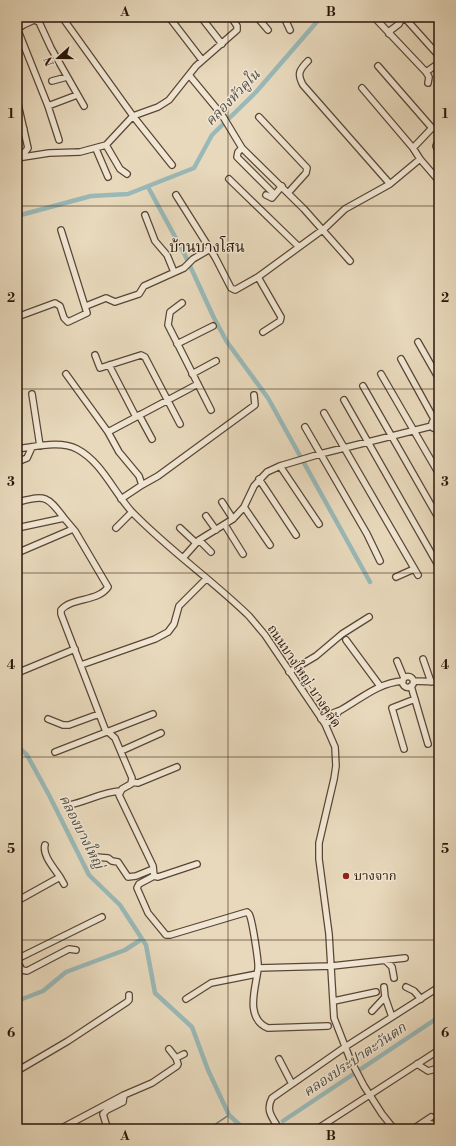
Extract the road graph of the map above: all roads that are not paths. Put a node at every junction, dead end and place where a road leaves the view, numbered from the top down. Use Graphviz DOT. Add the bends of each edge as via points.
graph roads {
  1 [pos="18,17"];
  2 [pos="62,17"];
  3 [pos="169,17"];
  4 [pos="201,17"];
  5 [pos="231,17"];
  6 [pos="257,17"];
  7 [pos="284,17"];
  8 [pos="374,17"];
  9 [pos="399,17"];
  10 [pos="404,17"];
  11 [pos="19,27"];
  12 [pos="268,30"];
  13 [pos="290,30"];
  14 [pos="390,34"];
  15 [pos="222,44"];
  16 [pos="439,56"];
  17 [pos="202,60"];
  18 [pos="308,61"];
  19 [pos="439,63"];
  20 [pos="378,66"];
  21 [pos="426,72"];
  22 [pos="189,75"];
  23 [pos="66,76"];
  24 [pos="52,81"];
  25 [pos="428,83"];
  26 [pos="362,88"];
  27 [pos="77,95"];
  28 [pos="17,100"];
  29 [pos="48,106"];
  30 [pos="84,106"];
  31 [pos="18,108"];
  32 [pos="133,116"];
  33 [pos="259,117"];
  34 [pos="24,128"];
  35 [pos="17,130"];
  36 [pos="439,139"];
  37 [pos="58,140"];
  38 [pos="106,145"];
  39 [pos="242,148"];
  40 [pos="413,148"];
  41 [pos="96,149"];
  42 [pos="439,153"];
  43 [pos="17,154"];
  44 [pos="17,158"];
  45 [pos="420,159"];
  46 [pos="172,166"];
  47 [pos="127,174"];
  48 [pos="108,177"];
  49 [pos="229,179"];
  50 [pos="439,181"];
  51 [pos="390,184"];
  52 [pos="282,186"];
  53 [pos="288,192"];
  54 [pos="176,194"];
  55 [pos="145,215"];
  56 [pos="61,230"];
  57 [pos="323,230"];
  58 [pos="299,247"];
  59 [pos="210,249"];
  60 [pos="350,261"];
  61 [pos="174,272"];
  62 [pos="258,277"];
  63 [pos="182,303"];
  64 [pos="86,306"];
  65 [pos="17,317"];
  66 [pos="213,326"];
  67 [pos="263,332"];
  68 [pos="418,342"];
  69 [pos="178,344"];
  70 [pos="95,355"];
  71 [pos="401,359"];
  72 [pos="216,361"];
  73 [pos="109,365"];
  74 [pos="66,374"];
  75 [pos="192,374"];
  76 [pos="381,374"];
  77 [pos="439,379"];
  78 [pos="198,384"];
  79 [pos="363,386"];
  80 [pos="32,394"];
  81 [pos="254,395"];
  82 [pos="168,400"];
  83 [pos="344,400"];
  84 [pos="211,410"];
  85 [pos="324,413"];
  86 [pos="138,416"];
  87 [pos="436,419"];
  88 [pos="180,424"];
  89 [pos="432,426"];
  90 [pos="305,427"];
  91 [pos="414,430"];
  92 [pos="439,430"];
  93 [pos="108,432"];
  94 [pos="391,437"];
  95 [pos="152,439"];
  96 [pos="368,443"];
  97 [pos="40,446"];
  98 [pos="32,447"];
  99 [pos="17,449"];
  100 [pos="344,449"];
  101 [pos="320,454"];
  102 [pos="17,462"];
  103 [pos="280,466"];
  104 [pos="439,474"];
  105 [pos="259,479"];
  106 [pos="142,485"];
  107 [pos="121,499"];
  108 [pos="17,502"];
  109 [pos="222,502"];
  110 [pos="244,507"];
  111 [pos="132,512"];
  112 [pos="206,516"];
  113 [pos="64,518"];
  114 [pos="233,519"];
  115 [pos="439,519"];
  116 [pos="319,524"];
  117 [pos="225,525"];
  118 [pos="17,528"];
  119 [pos="116,528"];
  120 [pos="180,528"];
  121 [pos="73,529"];
  122 [pos="216,530"];
  123 [pos="296,534"];
  124 [pos="198,542"];
  125 [pos="270,545"];
  126 [pos="212,552"];
  127 [pos="17,553"];
  128 [pos="243,554"];
  129 [pos="183,558"];
  130 [pos="380,561"];
  131 [pos="438,565"];
  132 [pos="414,569"];
  133 [pos="418,575"];
  134 [pos="396,577"];
  135 [pos="206,579"];
  136 [pos="368,616"];
  137 [pos="346,640"];
  138 [pos="75,649"];
  139 [pos="423,659"];
  140 [pos="397,662"];
  141 [pos="80,665"];
  142 [pos="289,672"];
  143 [pos="17,673"];
  144 [pos="403,680"];
  145 [pos="436,682"];
  146 [pos="412,684"];
  147 [pos="380,686"];
  148 [pos="439,689"];
  149 [pos="416,699"];
  150 [pos="339,711"];
  151 [pos="99,714"];
  152 [pos="153,714"];
  153 [pos="321,718"];
  154 [pos="48,719"];
  155 [pos="326,724"];
  156 [pos="107,731"];
  157 [pos="161,733"];
  158 [pos="428,744"];
  159 [pos="404,749"];
  160 [pos="121,751"];
  161 [pos="55,752"];
  162 [pos="177,767"];
  163 [pos="132,782"];
  164 [pos="120,791"];
  165 [pos="68,805"];
  166 [pos="45,844"];
  167 [pos="95,858"];
  168 [pos="197,864"];
  169 [pos="153,869"];
  170 [pos="154,876"];
  171 [pos="60,877"];
  172 [pos="64,884"];
  173 [pos="17,901"];
  174 [pos="102,917"];
  175 [pos="76,950"];
  176 [pos="405,958"];
  177 [pos="17,960"];
  178 [pos="386,961"];
  179 [pos="332,966"];
  180 [pos="258,968"];
  181 [pos="256,974"];
  182 [pos="394,978"];
  183 [pos="384,987"];
  184 [pos="406,987"];
  185 [pos="439,987"];
  186 [pos="376,992"];
  187 [pos="129,995"];
  188 [pos="385,998"];
  189 [pos="186,999"];
  190 [pos="421,999"];
  191 [pos="334,1001"];
  192 [pos="372,1011"];
  193 [pos="392,1017"];
  194 [pos="332,1026"];
  195 [pos="345,1047"];
  196 [pos="169,1050"];
  197 [pos="439,1050"];
  198 [pos="184,1054"];
  199 [pos="176,1058"];
  200 [pos="279,1059"];
  201 [pos="417,1064"];
  202 [pos="439,1068"];
  203 [pos="17,1071"];
  204 [pos="292,1084"];
  205 [pos="124,1095"];
  206 [pos="369,1095"];
  207 [pos="435,1117"];
  208 [pos="423,1123"];
  209 [pos="436,1123"];
  210 [pos="393,1128"];
  211 [pos="60,1129"];
  212 [pos="109,1129"];
  213 [pos="279,1129"];
  214 [pos="317,1129"];
  215 [pos="383,1129"];
  216 [pos="413,1129"];
  1 -- 11 [label="street"];
  2 -- 32 [label="street"];
  3 -- 17 [label="street"];
  4 -- 15 [label="street"];
  5 -- 15 [label="street" via="237,29"];
  6 -- 12 [label="street"];
  7 -- 13 [label="street"];
  8 -- 14 [label="street"];
  9 -- 14 [label="street" via="399,24"];
  10 -- 16 [label="street"];
  11 -- 23 [label="street" via="34,20 38,22"];
  11 -- 29 [label="street"];
  14 -- 21 [label="street"];
  15 -- 17 [label="street"];
  17 -- 22 [label="street"];
  18 -- 51 [label="street" via="299,72 303,85"];
  19 -- 21 [label="street"];
  20 -- 40 [label="street" via="432,128"];
  21 -- 25 [label="street"];
  22 -- 32 [label="street" via="173,97 164,104"];
  22 -- 39 [label="street" via="222,115"];
  23 -- 24 [label="street"];
  23 -- 27 [label="street"];
  26 -- 40 [label="street"];
  27 -- 29 [label="street"];
  27 -- 30 [label="street"];
  28 -- 31 [label="street"];
  29 -- 37 [label="street"];
  31 -- 34 [label="street"];
  32 -- 38 [label="street"];
  32 -- 46 [label="street"];
  33 -- 53 [label="street" via="307,168 306,173"];
  34 -- 35 [label="street"];
  34 -- 43 [label="street" via="28,148 25,152"];
  36 -- 42 [label="street" via="436,146"];
  38 -- 41 [label="street"];
  38 -- 47 [label="street" via="120,169"];
  39 -- 52 [label="street"];
  39 -- 52 [label="street" via="237,157 272,198"];
  40 -- 45 [label="street"];
  41 -- 44 [label="street"];
  41 -- 48 [label="street"];
  45 -- 50 [label="street"];
  45 -- 51 [label="street"];
  49 -- 58 [label="street"];
  51 -- 57 [label="street" via="345,209"];
  52 -- 53 [label="street"];
  53 -- 57 [label="street"];
  54 -- 59 [label="street"];
  55 -- 61 [label="street" via="155,241 166,255"];
  56 -- 64 [label="street"];
  57 -- 58 [label="street"];
  57 -- 60 [label="street"];
  58 -- 62 [label="street"];
  59 -- 61 [label="street"];
  59 -- 62 [label="street" via="232,289 238,289"];
  61 -- 64 [label="street" via="144,286 139,294 129,298 115,302 106,298"];
  62 -- 67 [label="street" via="281,317 280,321"];
  63 -- 69 [label="street" via="170,312 168,324"];
  64 -- 65 [label="street" via="86,315 68,322 60,306 55,303"];
  66 -- 69 [label="street"];
  68 -- 77 [label="street"];
  69 -- 75 [label="street"];
  70 -- 73 [label="street" via="99,368"];
  71 -- 87 [label="street"];
  72 -- 75 [label="street"];
  73 -- 82 [label="street" via="143,355"];
  73 -- 86 [label="street"];
  74 -- 93 [label="street"];
  75 -- 78 [label="street"];
  76 -- 91 [label="street"];
  78 -- 82 [label="street"];
  78 -- 84 [label="street"];
  79 -- 94 [label="street"];
  80 -- 97 [label="street"];
  81 -- 106 [label="street" via="255,405"];
  82 -- 86 [label="street"];
  82 -- 88 [label="street"];
  83 -- 96 [label="street"];
  85 -- 100 [label="street"];
  86 -- 93 [label="street"];
  86 -- 95 [label="street"];
  87 -- 89 [label="street"];
  89 -- 91 [label="street"];
  89 -- 92 [label="street"];
  90 -- 101 [label="street"];
  91 -- 94 [label="street"];
  91 -- 104 [label="street"];
  93 -- 106 [label="street" via="119,452 139,476"];
  94 -- 96 [label="street"];
  94 -- 115 [label="street"];
  96 -- 100 [label="street"];
  96 -- 131 [label="street"];
  97 -- 98 [label="street, ถนนบางใหญ่-บางคูลัด"];
  97 -- 107 [label="street, ถนนบางใหญ่-บางคูลัด" via="69,446 83,453 97,466"];
  98 -- 99 [label="street, ถนนบางใหญ่-บางคูลัด"];
  98 -- 102 [label="street" via="27,458"];
  100 -- 101 [label="street"];
  100 -- 132 [label="street"];
  101 -- 103 [label="street"];
  101 -- 130 [label="street"];
  103 -- 105 [label="street"];
  103 -- 116 [label="street"];
  105 -- 110 [label="street"];
  105 -- 123 [label="street"];
  106 -- 107 [label="street"];
  107 -- 111 [label="street, ถนนบางใหญ่-บางคูลัด"];
  108 -- 113 [label="street" via="47,498"];
  109 -- 114 [label="street"];
  110 -- 114 [label="street"];
  110 -- 125 [label="street"];
  111 -- 119 [label="street"];
  111 -- 129 [label="street, ถนนบางใหญ่-บางคูลัด"];
  112 -- 122 [label="street"];
  113 -- 118 [label="street"];
  113 -- 121 [label="street"];
  114 -- 117 [label="street"];
  117 -- 122 [label="street"];
  117 -- 128 [label="street"];
  120 -- 124 [label="street"];
  121 -- 127 [label="street"];
  121 -- 138 [label="street" via="108,587 105,591 65,606 61,610"];
  122 -- 124 [label="street"];
  124 -- 126 [label="street"];
  124 -- 129 [label="street"];
  129 -- 135 [label="street, ถนนบางใหญ่-บางคูลัด"];
  132 -- 133 [label="street"];
  132 -- 134 [label="street"];
  135 -- 141 [label="street" via="179,606 174,624 168,632"];
  135 -- 142 [label="street, ถนนบางใหญ่-บางคูลัด" via="249,616"];
  136 -- 142 [label="street" via="337,637 316,656"];
  137 -- 147 [label="street"];
  138 -- 141 [label="street"];
  138 -- 143 [label="street"];
  139 -- 145 [label="street"];
  140 -- 144 [label="street"];
  141 -- 151 [label="street"];
  142 -- 153 [label="street, ถนนบางใหญ่-บางคูลัด"];
  144 -- 146 [label="street" via="405,686"];
  144 -- 146 [label="street" via="410,676"];
  144 -- 147 [label="street"];
  145 -- 146 [label="street"];
  145 -- 148 [label="street"];
  146 -- 149 [label="street"];
  147 -- 150 [label="street"];
  149 -- 158 [label="street"];
  149 -- 159 [label="street" via="392,708"];
  150 -- 153 [label="street" via="330,712"];
  150 -- 155 [label="street" via="334,719"];
  151 -- 154 [label="street" via="69,725"];
  151 -- 156 [label="street"];
  152 -- 156 [label="street"];
  153 -- 155 [label="street, ถนนบางใหญ่-บางคูลัด"];
  155 -- 179 [label="street, ถนนบางใหญ่-บางคูลัด" via="335,747 336,766 319,844 319,859"];
  156 -- 160 [label="street" via="115,738"];
  156 -- 161 [label="street"];
  157 -- 160 [label="street"];
  160 -- 163 [label="street"];
  162 -- 163 [label="street" via="138,783"];
  163 -- 164 [label="street"];
  164 -- 165 [label="street"];
  164 -- 169 [label="street" via="120,797"];
  166 -- 171 [label="street" via="46,855"];
  167 -- 169 [label="street" via="108,858 118,862 128,877"];
  168 -- 170 [label="street" via="158,877"];
  169 -- 170 [label="street"];
  170 -- 180 [label="street" via="139,884 137,888 148,913 166,935 247,912 251,916"];
  171 -- 172 [label="street"];
  171 -- 173 [label="street"];
  174 -- 177 [label="street"];
  175 -- 177 [label="street" via="69,949 27,971 22,970"];
  176 -- 178 [label="street"];
  178 -- 179 [label="street"];
  178 -- 182 [label="street" via="392,968"];
  179 -- 180 [label="street"];
  179 -- 191 [label="street, ถนนบางใหญ่-บางคูลัด"];
  180 -- 181 [label="street"];
  181 -- 189 [label="street" via="211,983"];
  181 -- 194 [label="street" via="253,1007 256,1017 265,1027 277,1029"];
  183 -- 188 [label="street"];
  184 -- 190 [label="street"];
  185 -- 190 [label="street"];
  186 -- 191 [label="street"];
  187 -- 203 [label="street" via="127,1002"];
  188 -- 192 [label="street"];
  188 -- 193 [label="street"];
  190 -- 193 [label="street"];
  191 -- 194 [label="street, ถนนบางใหญ่-บางคูลัด"];
  193 -- 195 [label="street"];
  194 -- 195 [label="street, ถนนบางใหญ่-บางคูลัด"];
  195 -- 204 [label="street"];
  195 -- 206 [label="street, ถนนบางใหญ่-บางคูลัด"];
  196 -- 199 [label="street"];
  197 -- 201 [label="street"];
  198 -- 199 [label="street"];
  199 -- 205 [label="street" via="178,1064 172,1070 152,1083"];
  200 -- 204 [label="street"];
  201 -- 202 [label="street" via="428,1071"];
  201 -- 206 [label="street"];
  204 -- 213 [label="street" via="272,1098 268,1105 271,1118"];
  205 -- 211 [label="street"];
  205 -- 212 [label="street" via="123,1102 103,1114"];
  206 -- 210 [label="street, ถนนบางใหญ่-บางคูลัด"];
  206 -- 214 [label="street"];
  207 -- 208 [label="street"];
  208 -- 209 [label="street"];
  208 -- 216 [label="street"];
  210 -- 215 [label="street"];
}
